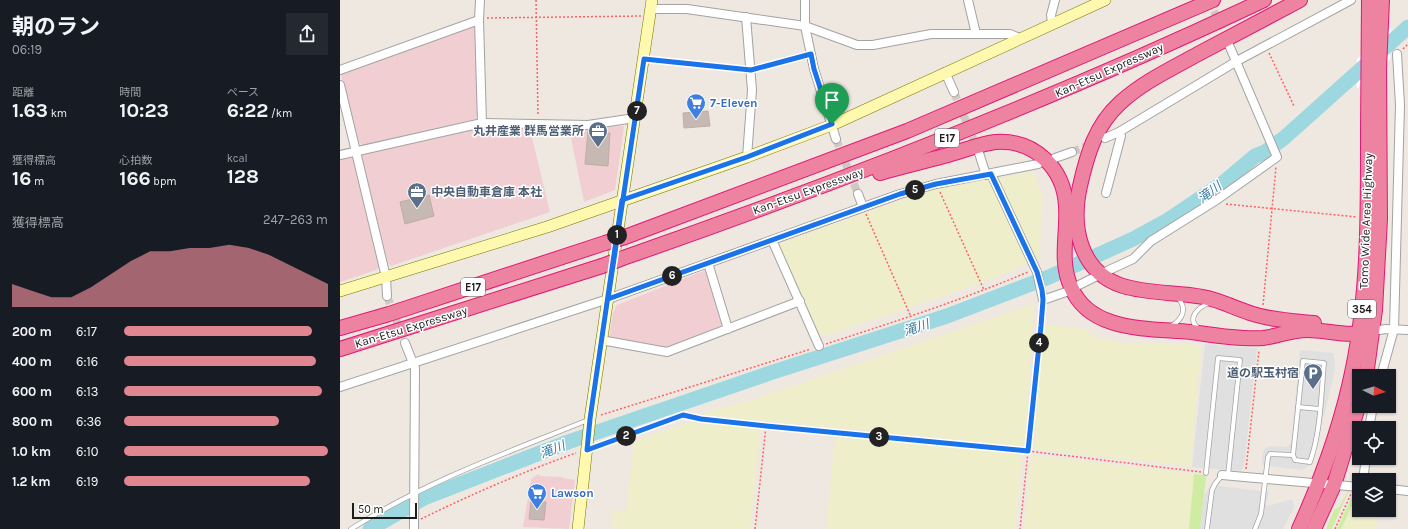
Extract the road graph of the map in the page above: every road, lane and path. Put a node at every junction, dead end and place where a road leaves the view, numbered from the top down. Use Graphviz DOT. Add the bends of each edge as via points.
graph roads {
  1 [pos="480,0"];
  2 [pos="536,0"];
  3 [pos="806,0"];
  4 [pos="968,0"];
  5 [pos="1055,0"];
  6 [pos="1105,0"];
  7 [pos="1213,0"];
  8 [pos="1264,0"];
  9 [pos="1300,0"];
  10 [pos="1351,0"];
  11 [pos="1369,0"];
  12 [pos="1382,0"];
  13 [pos="651,8"];
  14 [pos="536,17"];
  15 [pos="746,17"];
  16 [pos="479,20"];
  17 [pos="1052,23"];
  18 [pos="805,26"];
  19 [pos="976,34"];
  20 [pos="1022,38"];
  21 [pos="1229,45"];
  22 [pos="1266,46"];
  23 [pos="811,54"];
  24 [pos="1397,54"];
  25 [pos="644,59"];
  26 [pos="1237,61"];
  27 [pos="340,70"];
  28 [pos="751,70"];
  29 [pos="945,72"];
  30 [pos="340,86"];
  31 [pos="954,92"];
  32 [pos="1294,106"];
  33 [pos="635,118"];
  34 [pos="482,123"];
  35 [pos="538,124"];
  36 [pos="832,124"];
  37 [pos="1119,132"];
  38 [pos="1105,138"];
  39 [pos="836,140"];
  40 [pos="356,151"];
  41 [pos="1072,152"];
  42 [pos="979,153"];
  43 [pos="340,155"];
  44 [pos="1276,155"];
  45 [pos="747,157"];
  46 [pos="1055,158"];
  47 [pos="1038,164"];
  48 [pos="989,174"];
  49 [pos="936,184"];
  50 [pos="820,188"];
  51 [pos="1106,193"];
  52 [pos="858,194"];
  53 [pos="1218,199"];
  54 [pos="622,200"];
  55 [pos="863,207"];
  56 [pos="1272,208"];
  57 [pos="1368,218"];
  58 [pos="772,240"];
  59 [pos="708,263"];
  60 [pos="1101,273"];
  61 [pos="386,277"];
  62 [pos="1072,288"];
  63 [pos="984,290"];
  64 [pos="340,292"];
  65 [pos="1171,294"];
  66 [pos="387,296"];
  67 [pos="608,299"];
  68 [pos="1043,300"];
  69 [pos="800,301"];
  70 [pos="1217,301"];
  71 [pos="1263,311"];
  72 [pos="911,317"];
  73 [pos="340,328"];
  74 [pos="728,329"];
  75 [pos="1394,329"];
  76 [pos="1408,330"];
  77 [pos="1163,331"];
  78 [pos="1363,331"];
  79 [pos="1211,334"];
  80 [pos="601,340"];
  81 [pos="405,343"];
  82 [pos="1260,344"];
  83 [pos="819,346"];
  84 [pos="340,349"];
  85 [pos="412,363"];
  86 [pos="1366,369"];
  87 [pos="1383,369"];
  88 [pos="340,387"];
  89 [pos="1298,408"];
  90 [pos="1320,409"];
  91 [pos="1356,413"];
  92 [pos="590,422"];
  93 [pos="766,426"];
  94 [pos="587,448"];
  95 [pos="1028,451"];
  96 [pos="1293,456"];
  97 [pos="1206,473"];
  98 [pos="1225,475"];
  99 [pos="1246,477"];
  100 [pos="1265,479"];
  101 [pos="1318,484"];
  102 [pos="1334,485"];
  103 [pos="1352,487"];
  104 [pos="1396,490"];
  105 [pos="1408,491"];
  106 [pos="413,494"];
  107 [pos="1352,497"];
  108 [pos="414,523"];
  109 [pos="351,529"];
  110 [pos="578,529"];
  111 [pos="755,529"];
  112 [pos="1020,529"];
  113 [pos="1207,529"];
  114 [pos="1255,529"];
  115 [pos="1300,529"];
  116 [pos="1314,529"];
  117 [pos="1335,529"];
  1 -- 16 [label="street"];
  2 -- 14 [label="path"];
  3 -- 18 [label="street"];
  4 -- 19 [label="street"];
  5 -- 17 [label="street" via="1051,14"];
  6 -- 17 [label="street"];
  7 -- 73 [label="highway, Kan-Etsu Expressway / E17, bridge" via="907,131 716,204 605,244"];
  8 -- 50 [label="highway, Kan-Etsu Expressway / E17" via="1050,96"];
  9 -- 60 [label="highway" via="1145,83 1119,103 1106,117 1089,150 1079,189 1077,228 1080,245 1091,264"];
  10 -- 22 [label="street"];
  11 -- 57 [label="highway, Tomo Wide Area Highway / 354"];
  12 -- 78 [label="highway, Tomo Wide Area Highway / 354" via="1379,69 1380,219 1375,310"];
  13 -- 14 [label="path"];
  13 -- 15 [label="street" via="687,9"];
  13 -- 25 [label="street"];
  14 -- 16 [label="path"];
  14 -- 35 [label="path"];
  15 -- 18 [label="street"];
  15 -- 28 [label="street"];
  16 -- 27 [label="street"];
  16 -- 34 [label="street"];
  17 -- 20 [label="street"];
  18 -- 19 [label="street" via="857,45 874,45 931,34"];
  18 -- 23 [label="street"];
  19 -- 20 [label="street" via="1010,34"];
  20 -- 29 [label="street"];
  21 -- 26 [label="street"];
  22 -- 26 [label="street"];
  22 -- 32 [label="path"];
  23 -- 28 [label="path"];
  23 -- 36 [label="street"];
  24 -- 75 [label="street" via="1400,105"];
  25 -- 28 [label="lane"];
  25 -- 33 [label="street"];
  26 -- 37 [label="street"];
  26 -- 44 [label="street"];
  28 -- 45 [label="street"];
  29 -- 31 [label="street"];
  29 -- 36 [label="street"];
  30 -- 40 [label="street"];
  33 -- 35 [label="street" via="588,125"];
  33 -- 54 [label="street"];
  34 -- 35 [label="street"];
  34 -- 40 [label="street"];
  36 -- 39 [label="street"];
  36 -- 45 [label="street"];
  37 -- 38 [label="street"];
  37 -- 51 [label="street" via="1121,136"];
  40 -- 43 [label="street"];
  40 -- 61 [label="street"];
  41 -- 46 [label="street"];
  42 -- 48 [label="street"];
  44 -- 53 [label="street"];
  44 -- 56 [label="path"];
  45 -- 54 [label="street"];
  47 -- 48 [label="street"];
  48 -- 49 [label="street"];
  48 -- 68 [label="street" via="1037,272"];
  49 -- 55 [label="street"];
  49 -- 63 [label="path"];
  50 -- 62 [label="highway" via="984,144 1021,144 1042,155 1053,167 1065,193 1064,251 1066,273"];
  50 -- 84 [label="highway, Kan-Etsu Expressway / E17, bridge" via="602,266"];
  52 -- 55 [label="street"];
  53 -- 56 [label="path" via="1224,204"];
  53 -- 60 [label="street" via="1151,241 1133,259"];
  54 -- 61 [label="street" via="547,227"];
  54 -- 67 [label="street"];
  55 -- 58 [label="street"];
  55 -- 72 [label="path"];
  56 -- 57 [label="path"];
  56 -- 71 [label="path"];
  57 -- 78 [label="highway, Tomo Wide Area Highway / 354"];
  58 -- 59 [label="street"];
  58 -- 69 [label="street"];
  59 -- 67 [label="street"];
  59 -- 74 [label="street"];
  60 -- 62 [label="street"];
  60 -- 65 [label="highway" via="1122,286"];
  61 -- 64 [label="street"];
  61 -- 66 [label="street"];
  62 -- 68 [label="street"];
  62 -- 77 [label="highway" via="1084,306 1106,321 1132,328"];
  65 -- 70 [label="highway"];
  65 -- 77 [label="lane" via="1182,303 1183,314"];
  67 -- 80 [label="street"];
  67 -- 85 [label="street"];
  68 -- 95 [label="path"];
  69 -- 74 [label="street"];
  69 -- 83 [label="street"];
  70 -- 78 [label="highway" via="1252,314"];
  70 -- 79 [label="lane" via="1200,307 1194,315 1196,327"];
  74 -- 80 [label="street" via="667,352"];
  75 -- 76 [label="street"];
  75 -- 78 [label="street"];
  75 -- 87 [label="street"];
  77 -- 79 [label="highway"];
  78 -- 79 [label="highway" via="1308,330 1263,338"];
  78 -- 86 [label="highway, Tomo Wide Area Highway / 354"];
  78 -- 101 [label="highway, Tomo Wide Area Highway / 354" via="1346,397"];
  80 -- 92 [label="street"];
  81 -- 85 [label="street"];
  82 -- 99 [label="path"];
  85 -- 88 [label="street"];
  85 -- 106 [label="street" via="415,368"];
  89 -- 90 [label="lane"];
  89 -- 90 [label="lane" via="1303,361 1324,363"];
  89 -- 96 [label="lane"];
  90 -- 96 [label="lane" via="1310,462 1295,460"];
  91 -- 102 [label="highway"];
  92 -- 94 [label="street"];
  92 -- 106 [label="lane" via="482,462"];
  93 -- 94 [label="path" via="683,415"];
  93 -- 95 [label="path"];
  93 -- 111 [label="path"];
  94 -- 108 [label="path" via="473,493"];
  94 -- 110 [label="street"];
  95 -- 97 [label="path"];
  95 -- 112 [label="path"];
  96 -- 100 [label="lane" via="1270,454"];
  97 -- 98 [label="lane" via="1218,358 1240,360"];
  98 -- 99 [label="street"];
  98 -- 113 [label="lane" via="1212,490"];
  99 -- 100 [label="street"];
  100 -- 101 [label="street"];
  100 -- 114 [label="lane" via="1261,514"];
  101 -- 102 [label="street"];
  101 -- 115 [label="highway, Tomo Wide Area Highway / 354"];
  102 -- 103 [label="street"];
  102 -- 116 [label="highway"];
  104 -- 105 [label="street"];
  106 -- 108 [label="street"];
  106 -- 109 [label="lane"];
  107 -- 117 [label="path"];
}
